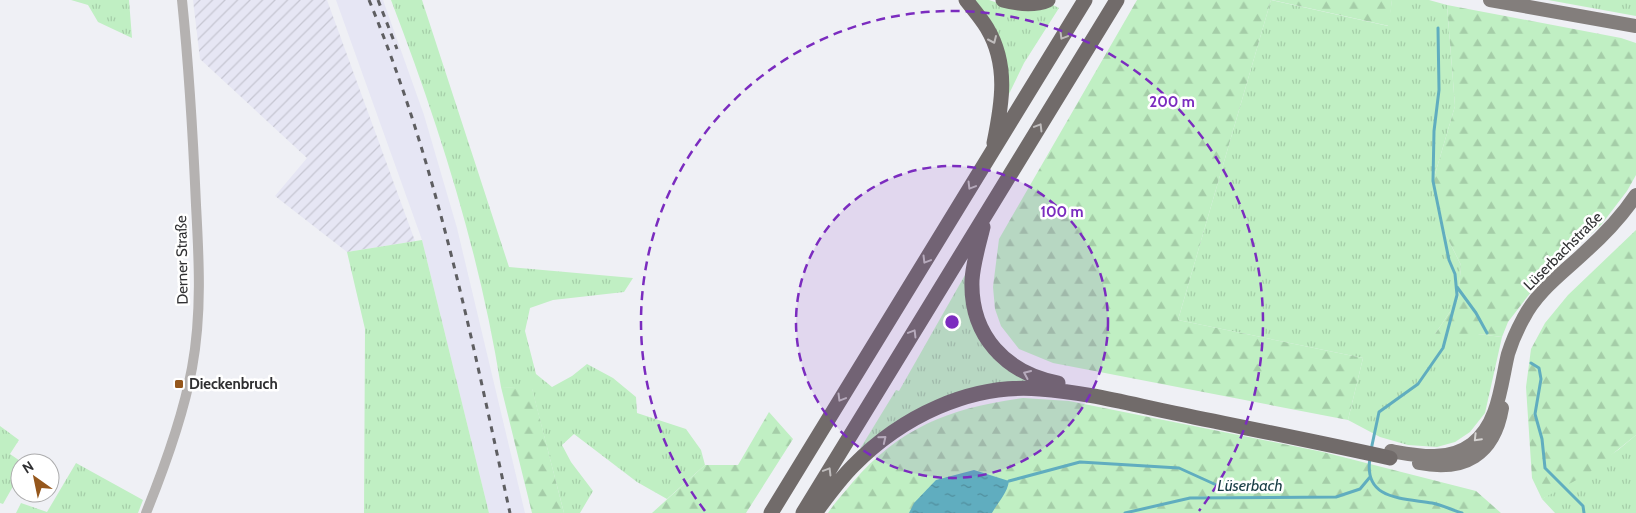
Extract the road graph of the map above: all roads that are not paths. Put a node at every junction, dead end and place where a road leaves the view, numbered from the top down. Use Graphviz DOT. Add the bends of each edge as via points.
graph roads {
  1 [pos="182,0"];
  2 [pos="966,0"];
  3 [pos="1003,0"];
  4 [pos="1048,0"];
  5 [pos="1086,0"];
  6 [pos="1117,0"];
  7 [pos="1490,0"];
  8 [pos="1636,26"];
  9 [pos="991,154"];
  10 [pos="1636,195"];
  11 [pos="986,214"];
  12 [pos="1348,446"];
  13 [pos="1390,455"];
  14 [pos="146,513"];
  15 [pos="771,513"];
  16 [pos="803,513"];
  17 [pos="815,513"];
  1 -- 14 [label="street, Derner Straße" via="196,183 199,269 196,334 177,428"];
  2 -- 9 [label="highway, one-way" via="987,27 1000,61 1003,94"];
  3 -- 4 [label="highway" via="1040,3"];
  5 -- 9 [label="highway, one-way"];
  11 -- 6 [label="highway, one-way"];
  7 -- 8 [label="main road"];
  9 -- 15 [label="highway, one-way"];
  10 -- 13 [label="main road, Lüserbachstraße" via="1613,224 1555,279 1525,314 1509,353 1491,419 1482,434 1463,450 1449,455"];
  12 -- 11 [label="highway, one-way" via="1050,382 1014,368 989,341 973,301 972,280"];
  16 -- 11 [label="highway, one-way"];
  12 -- 13 [label="highway"];
  17 -- 12 [label="highway, one-way" via="852,467 894,430 941,405 994,391 1040,389 1064,392"];
}
